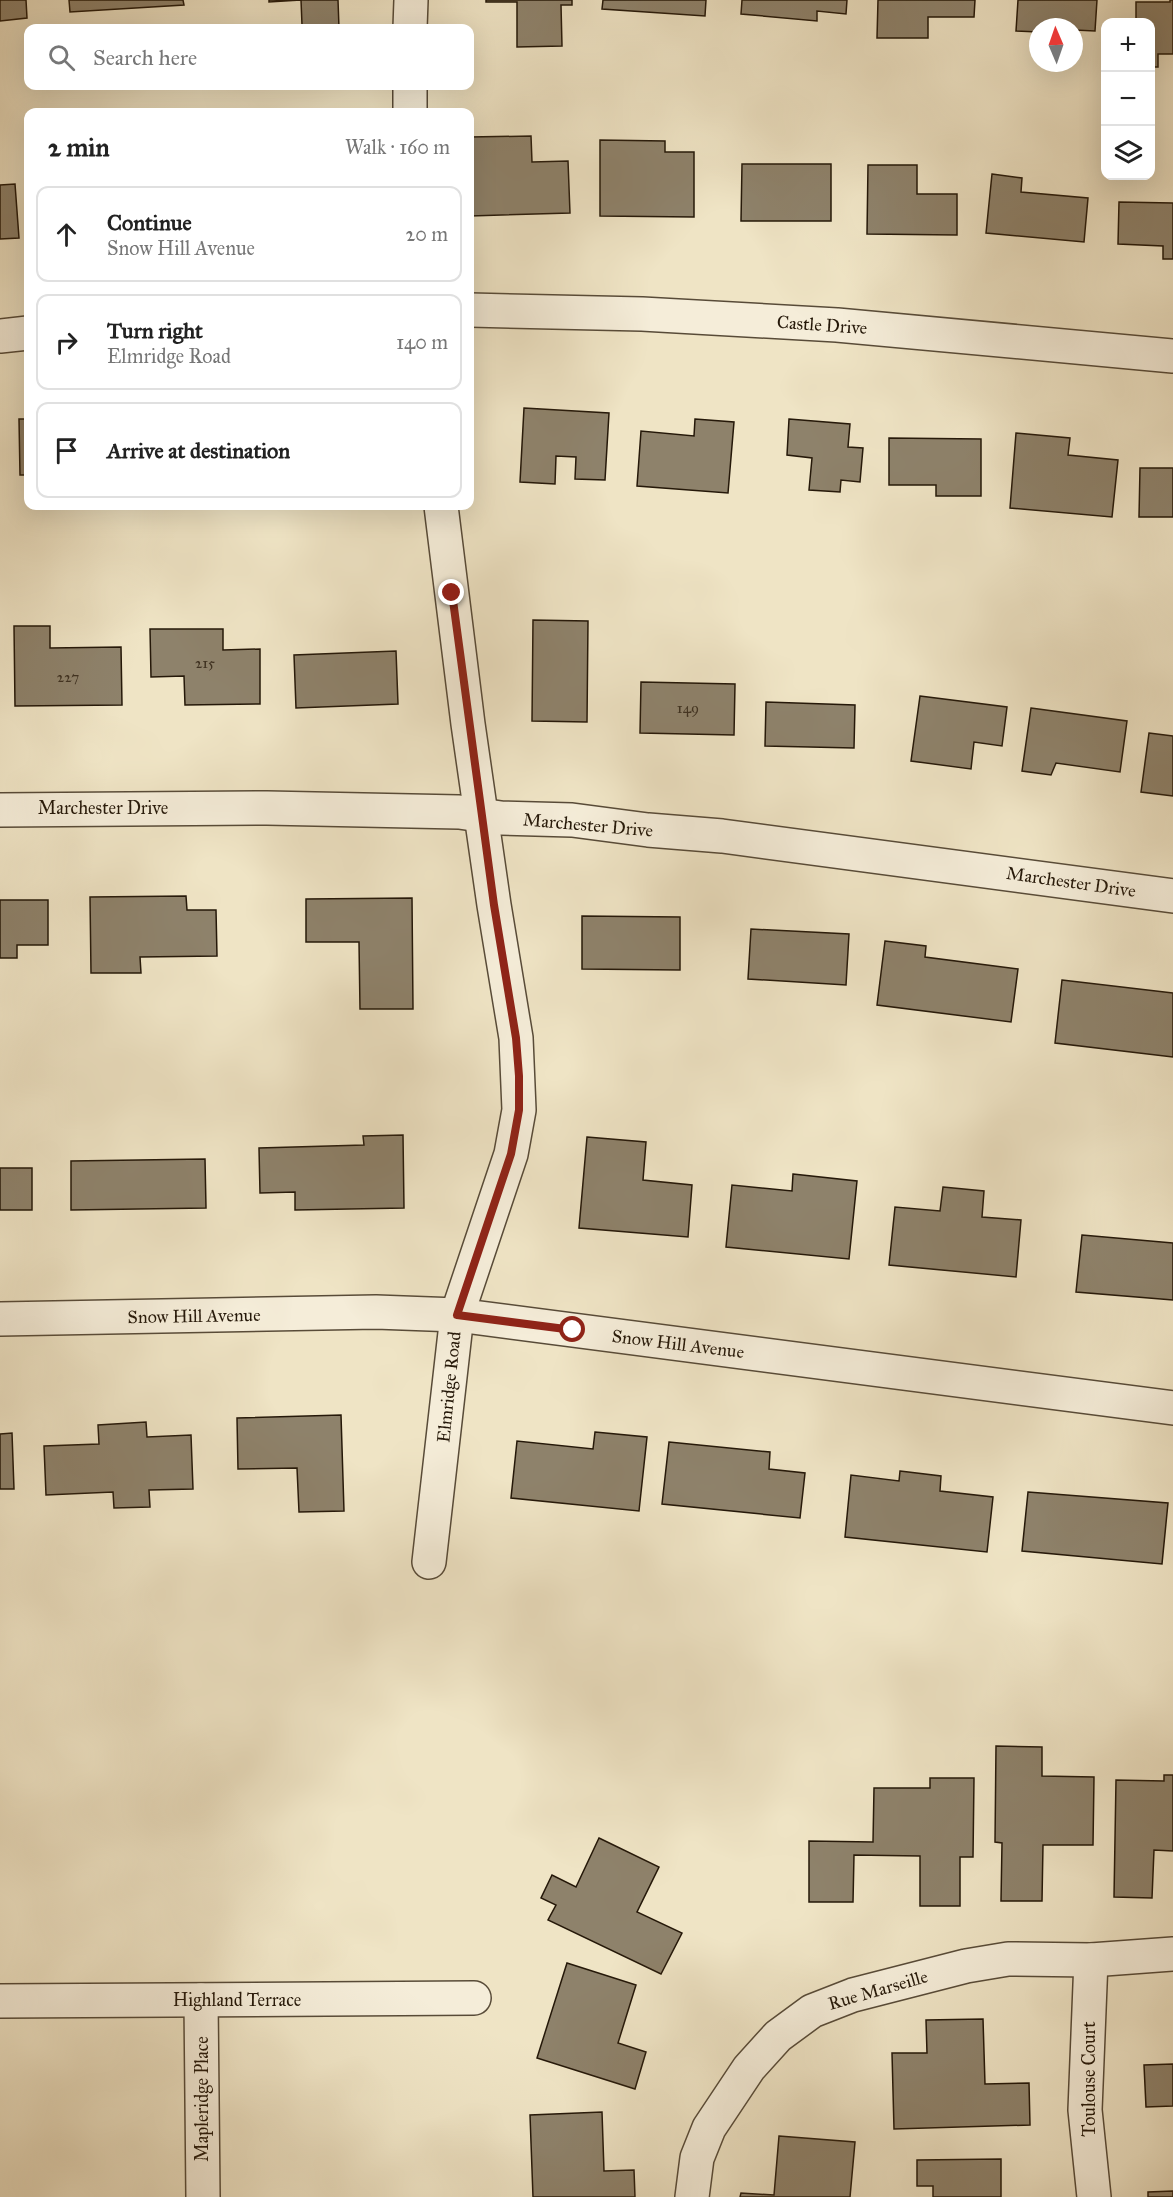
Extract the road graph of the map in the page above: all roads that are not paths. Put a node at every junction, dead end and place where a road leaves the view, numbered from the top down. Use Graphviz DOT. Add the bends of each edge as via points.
graph roads {
  1 [pos="411,0"];
  2 [pos="410,24"];
  3 [pos="410,90"];
  4 [pos="410,108"];
  5 [pos="474,310"];
  6 [pos="24,333"];
  7 [pos="0,336"];
  8 [pos="1173,356"];
  9 [pos="441,510"];
  10 [pos="0,810"];
  11 [pos="483,815"];
  12 [pos="1173,896"];
  13 [pos="457,1315"];
  14 [pos="0,1319"];
  15 [pos="1173,1408"];
  16 [pos="429,1562"];
  17 [pos="1173,1954"];
  18 [pos="1091,1960"];
  19 [pos="474,1998"];
  20 [pos="201,2000"];
  21 [pos="0,2001"];
  22 [pos="202,2197"];
  23 [pos="692,2197"];
  24 [pos="1094,2197"];
  1 -- 2 [label="street"];
  3 -- 4 [label="street"];
  5 -- 8 [label="street, Castle Drive" via="642,314 837,326"];
  6 -- 7 [label="street"];
  9 -- 11 [label="street, Elmridge Road"];
  10 -- 11 [label="street, Marchester Drive" via="267,807"];
  11 -- 12 [label="street, Marchester Drive" via="722,836"];
  11 -- 13 [label="street, Elmridge Road" via="516,1038 519,1110 511,1154"];
  13 -- 14 [label="street, Snow Hill Avenue" via="376,1312"];
  13 -- 15 [label="street, Snow Hill Avenue"];
  13 -- 16 [label="street, Elmridge Road"];
  17 -- 18 [label="street, Rue Marseille"];
  18 -- 23 [label="street, Rue Marseille" via="1008,1959 966,1966 853,1995 812,2011 778,2036 749,2068 709,2128 697,2158"];
  18 -- 24 [label="street, Toulouse Court" via="1085,2110"];
  19 -- 20 [label="street, Highland Terrace"];
  20 -- 21 [label="street, Highland Terrace"];
  20 -- 22 [label="street, Mapleridge Place"];
}
